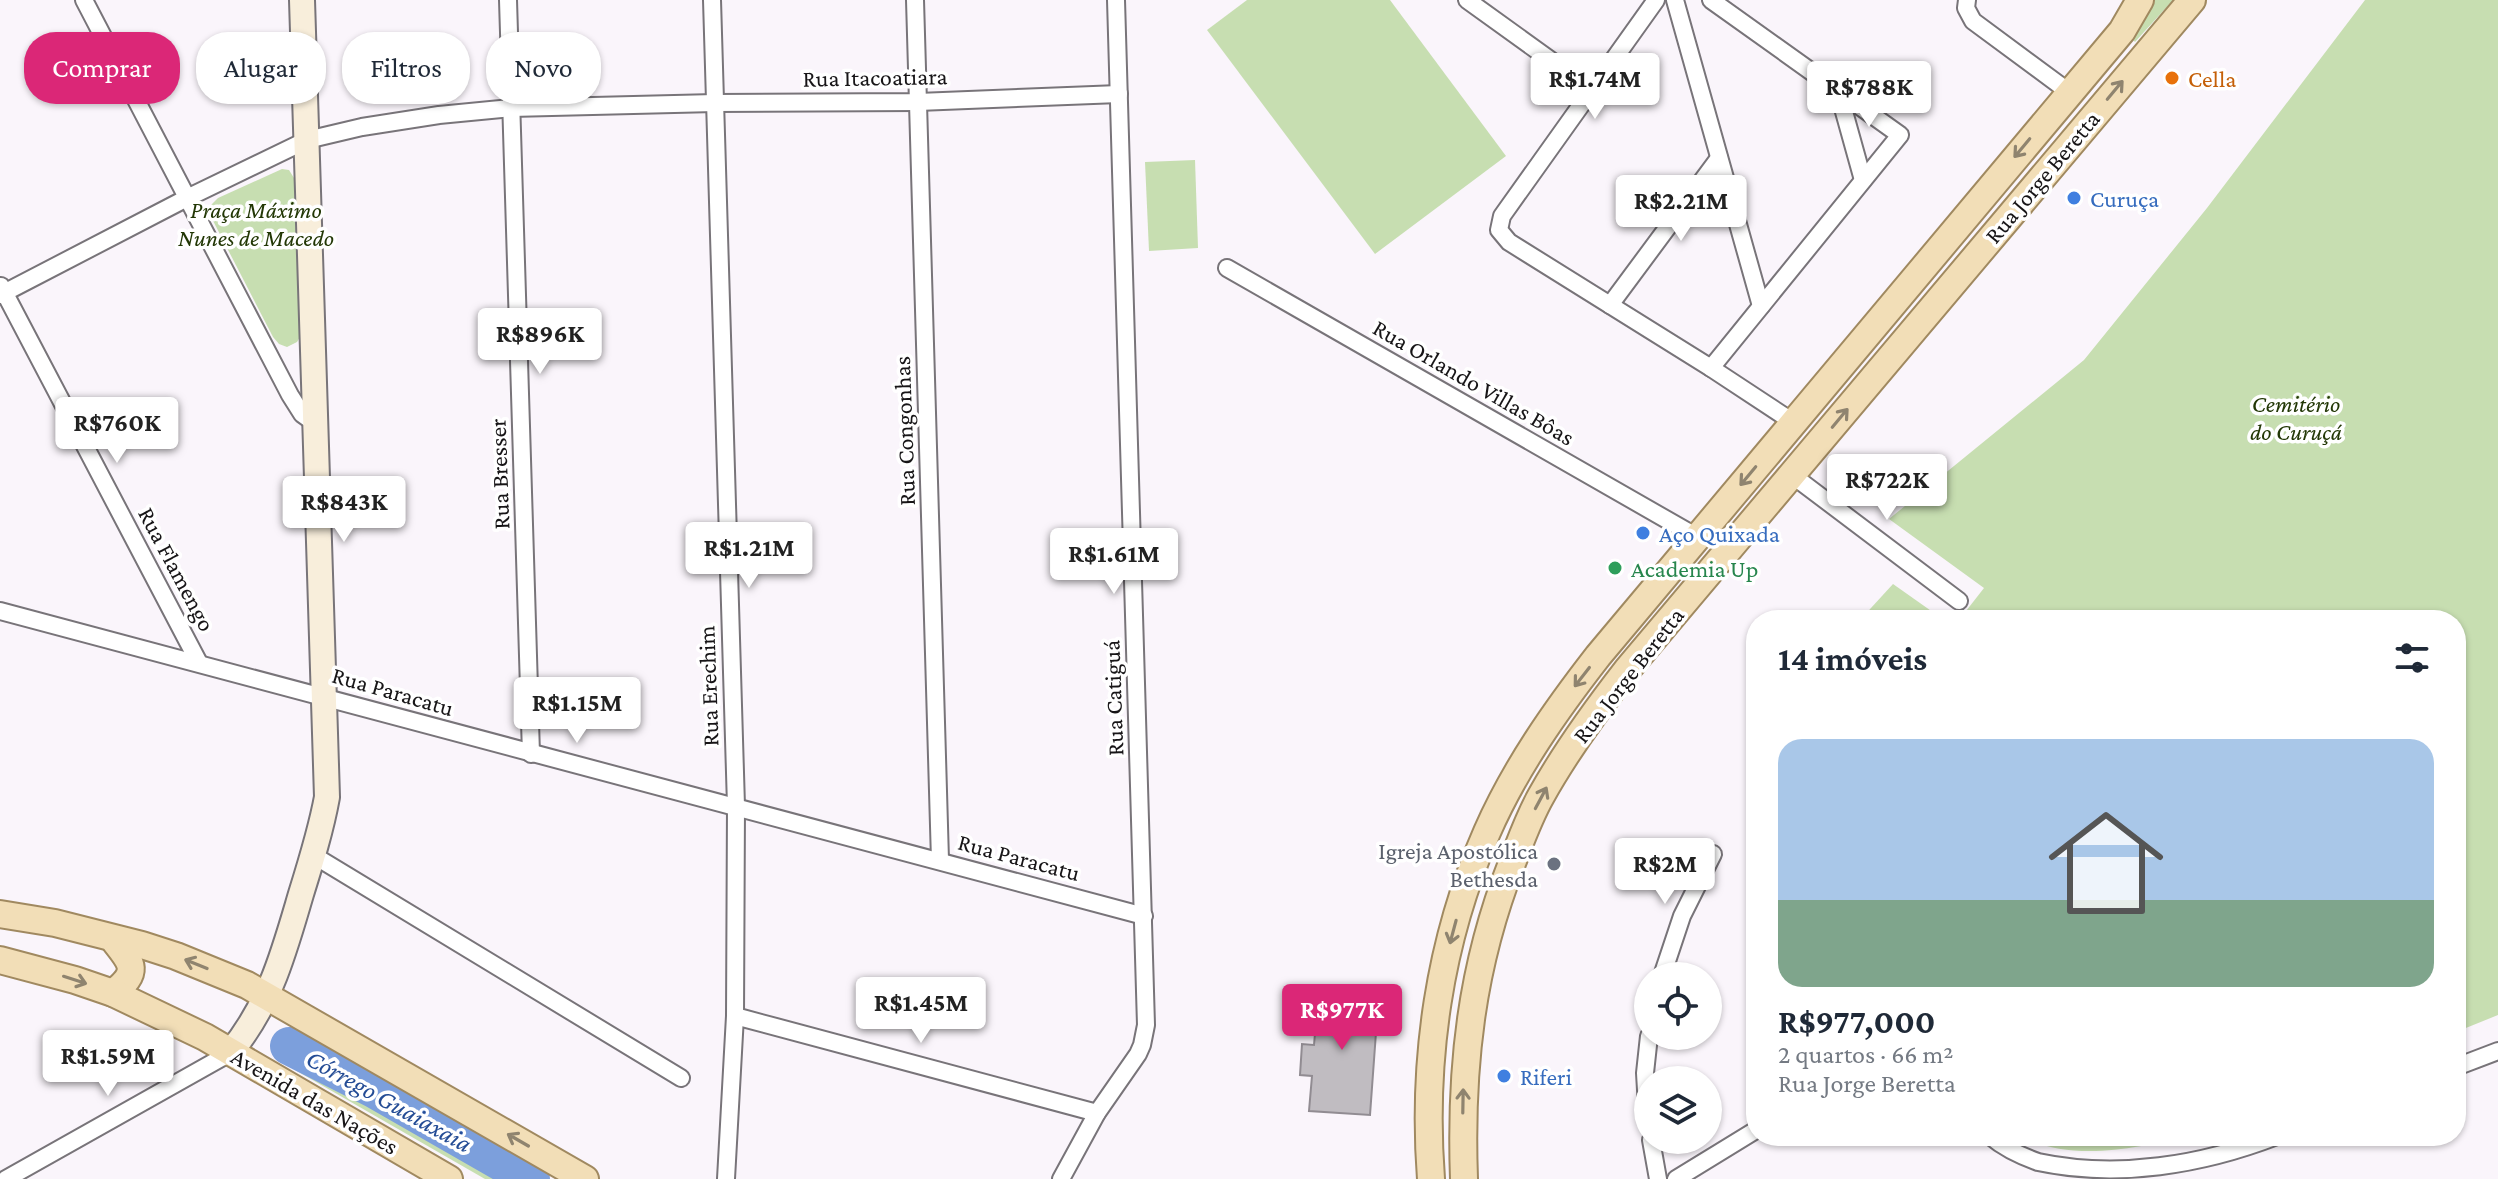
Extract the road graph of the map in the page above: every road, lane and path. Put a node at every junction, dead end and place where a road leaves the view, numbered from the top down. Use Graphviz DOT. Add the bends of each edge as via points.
graph roads {
  1 [pos="84,0"];
  2 [pos="302,0"];
  3 [pos="508,0"];
  4 [pos="712,0"];
  5 [pos="915,0"];
  6 [pos="1116,0"];
  7 [pos="1467,0"];
  8 [pos="1656,0"];
  9 [pos="1675,0"];
  10 [pos="1711,0"];
  11 [pos="1967,0"];
  12 [pos="2140,0"];
  13 [pos="2192,0"];
  14 [pos="1592,90"];
  15 [pos="1838,90"];
  16 [pos="2069,92"];
  17 [pos="1119,94"];
  18 [pos="918,102"];
  19 [pos="715,103"];
  20 [pos="511,108"];
  21 [pos="307,140"];
  22 [pos="1719,158"];
  23 [pos="1863,180"];
  24 [pos="187,198"];
  25 [pos="1227,268"];
  26 [pos="1,291"];
  27 [pos="1610,305"];
  28 [pos="1761,306"];
  29 [pos="1711,368"];
  30 [pos="1793,422"];
  31 [pos="316,424"];
  32 [pos="1792,475"];
  33 [pos="1697,537"];
  34 [pos="1959,601"];
  35 [pos="0,611"];
  36 [pos="199,663"];
  37 [pos="325,697"];
  38 [pos="531,754"];
  39 [pos="736,806"];
  40 [pos="1713,854"];
  41 [pos="313,855"];
  42 [pos="940,860"];
  43 [pos="0,914"];
  44 [pos="1144,916"];
  45 [pos="113,939"];
  46 [pos="0,960"];
  47 [pos="1667,962"];
  48 [pos="113,993"];
  49 [pos="267,996"];
  50 [pos="735,1016"];
  51 [pos="2498,1051"];
  52 [pos="230,1053"];
  53 [pos="2466,1063"];
  54 [pos="681,1078"];
  55 [pos="1097,1113"];
  56 [pos="1746,1136"];
  57 [pos="2004,1146"];
  58 [pos="2247,1146"];
  59 [pos="1654,1154"];
  60 [pos="6,1179"];
  61 [pos="449,1179"];
  62 [pos="585,1179"];
  63 [pos="726,1179"];
  64 [pos="1061,1179"];
  65 [pos="1431,1179"];
  66 [pos="1464,1179"];
  67 [pos="1658,1179"];
  68 [pos="1676,1179"];
  1 -- 24 [label="street"];
  2 -- 21 [label="street"];
  3 -- 20 [label="street, Rua Bresser"];
  4 -- 19 [label="street, Rua Erechim"];
  5 -- 18 [label="street, Rua Congonhas"];
  6 -- 17 [label="street, Rua Catiguá"];
  7 -- 14 [label="street"];
  8 -- 14 [label="street"];
  9 -- 22 [label="street"];
  10 -- 15 [label="street"];
  11 -- 16 [label="street" via="1973,21"];
  12 -- 16 [label="main road, Rua Jorge Beretta" via="2122,31"];
  32 -- 13 [label="main road, Rua Jorge Beretta, one-way"];
  14 -- 27 [label="street" via="1502,216 1499,230 1509,242"];
  15 -- 23 [label="street"];
  15 -- 23 [label="street" via="1900,135"];
  16 -- 30 [label="main road, Rua Jorge Beretta, one-way"];
  17 -- 18 [label="street, Rua Itacoatiara"];
  17 -- 44 [label="street, Rua Catiguá"];
  18 -- 19 [label="street, Rua Itacoatiara"];
  18 -- 42 [label="street, Rua Congonhas"];
  19 -- 20 [label="street, Rua Itacoatiara"];
  19 -- 39 [label="street, Rua Erechim"];
  20 -- 21 [label="street, Rua Itacoatiara" via="362,127"];
  20 -- 38 [label="street, Rua Bresser"];
  21 -- 24 [label="street, Rua Itacoatiara"];
  21 -- 31 [label="street"];
  22 -- 27 [label="street"];
  22 -- 28 [label="street"];
  23 -- 28 [label="street"];
  24 -- 26 [label="street, Rua Itacoatiara"];
  24 -- 31 [label="street" via="290,395"];
  25 -- 33 [label="street, Rua Orlando Villas Bôas"];
  26 -- 36 [label="street, Rua Flamengo"];
  27 -- 29 [label="street"];
  28 -- 29 [label="street"];
  29 -- 30 [label="street"];
  30 -- 33 [label="main road, Rua Jorge Beretta, one-way"];
  31 -- 37 [label="street"];
  32 -- 34 [label="street"];
  66 -- 32 [label="main road, Rua Jorge Beretta, one-way" via="1463,1093 1474,991 1501,892 1540,798 1596,711"];
  33 -- 65 [label="main road, Rua Jorge Beretta, one-way" via="1567,695 1487,831 1440,984 1429,1091"];
  35 -- 36 [label="street, Rua Paracatu"];
  36 -- 37 [label="street, Rua Paracatu"];
  37 -- 38 [label="street, Rua Paracatu"];
  37 -- 41 [label="street" via="327,797"];
  38 -- 39 [label="street, Rua Paracatu"];
  39 -- 42 [label="street, Rua Paracatu"];
  39 -- 50 [label="street, Rua Erechim"];
  40 -- 47 [label="street" via="1682,916"];
  41 -- 49 [label="street"];
  41 -- 54 [label="street"];
  42 -- 44 [label="street, Rua Paracatu"];
  43 -- 45 [label="main road"];
  44 -- 55 [label="street, Rua Catiguá" via="1145,1034 1138,1054"];
  45 -- 48 [label="main road" via="131,971"];
  49 -- 45 [label="main road, one-way" via="176,956"];
  46 -- 48 [label="main road, Avenida das Nações, one-way"];
  48 -- 52 [label="main road, Avenida das Nações"];
  49 -- 52 [label="street"];
  62 -- 49 [label="main road, one-way"];
  50 -- 55 [label="street"];
  50 -- 63 [label="street, Rua Erechim"];
  51 -- 53 [label="street"];
  52 -- 60 [label="street"];
  52 -- 61 [label="main road, Avenida das Nações"];
  55 -- 64 [label="street, Rua Catiguá"];
  56 -- 68 [label="street"];
  57 -- 58 [label="street" via="2053,1167 2127,1174 2187,1166"];
  59 -- 67 [label="street"];
}
